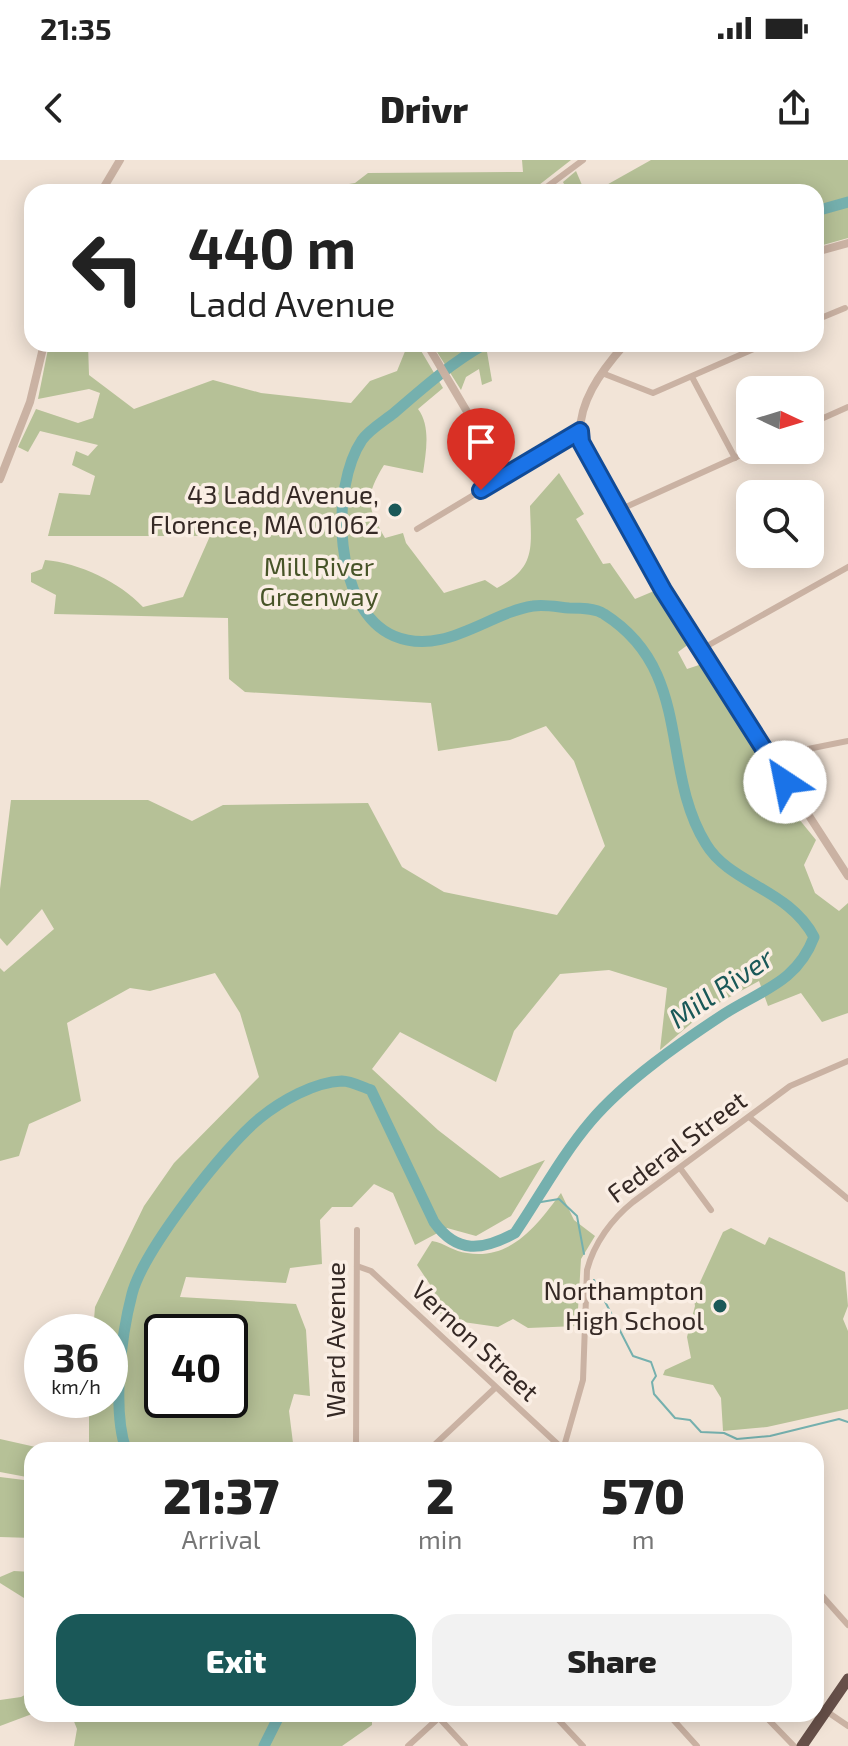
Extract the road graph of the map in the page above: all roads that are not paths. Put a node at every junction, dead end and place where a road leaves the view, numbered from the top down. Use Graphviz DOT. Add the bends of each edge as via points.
graph roads {
  1 [pos="120,160"];
  2 [pos="583,160"];
  3 [pos="106,184"];
  4 [pos="551,184"];
  5 [pos="848,243"];
  6 [pos="824,250"];
  7 [pos="845,308"];
  8 [pos="824,317"];
  9 [pos="42,352"];
  10 [pos="432,352"];
  11 [pos="619,352"];
  12 [pos="747,352"];
  13 [pos="602,373"];
  14 [pos="692,377"];
  15 [pos="848,407"];
  16 [pos="824,418"];
  17 [pos="580,431"];
  18 [pos="735,458"];
  19 [pos="505,476"];
  20 [pos="0,479"];
  21 [pos="617,511"];
  22 [pos="417,529"];
  23 [pos="848,567"];
  24 [pos="700,650"];
  25 [pos="848,741"];
  26 [pos="768,757"];
  27 [pos="848,876"];
  28 [pos="848,1061"];
  29 [pos="749,1117"];
  30 [pos="680,1168"];
  31 [pos="848,1199"];
  32 [pos="711,1210"];
  33 [pos="357,1230"];
  34 [pos="357,1266"];
  35 [pos="495,1388"];
  36 [pos="356,1442"];
  37 [pos="438,1442"];
  38 [pos="554,1442"];
  39 [pos="565,1442"];
  40 [pos="824,1598"];
  41 [pos="848,1625"];
  42 [pos="848,1679"];
  43 [pos="826,1711"];
  44 [pos="824,1714"];
  45 [pos="434,1722"];
  46 [pos="446,1722"];
  47 [pos="560,1722"];
  48 [pos="675,1722"];
  49 [pos="771,1722"];
  50 [pos="818,1722"];
  51 [pos="848,1726"];
  52 [pos="408,1746"];
  53 [pos="465,1746"];
  54 [pos="583,1746"];
  55 [pos="697,1746"];
  56 [pos="794,1746"];
  57 [pos="802,1746"];
  1 -- 3 [label="street"];
  2 -- 4 [label="street"];
  5 -- 6 [label="street"];
  7 -- 8 [label="street"];
  9 -- 20 [label="street" via="30,402"];
  10 -- 19 [label="street"];
  11 -- 13 [label="street"];
  12 -- 14 [label="street"];
  13 -- 14 [label="street" via="653,393"];
  13 -- 17 [label="street" via="586,403"];
  14 -- 18 [label="street"];
  15 -- 16 [label="street"];
  17 -- 19 [label="street"];
  17 -- 21 [label="street"];
  18 -- 21 [label="street"];
  19 -- 22 [label="street"];
  21 -- 24 [label="street"];
  23 -- 24 [label="street"];
  24 -- 26 [label="street"];
  25 -- 26 [label="street"];
  26 -- 27 [label="street"];
  28 -- 29 [label="street, Federal Street" via="800,1080"];
  29 -- 30 [label="street, Federal Street"];
  29 -- 31 [label="street"];
  30 -- 32 [label="street"];
  30 -- 39 [label="street, Federal Street" via="622,1211 593,1253 585,1287 583,1380"];
  33 -- 34 [label="street, Ward Avenue"];
  34 -- 35 [label="street, Vernon Street" via="371,1271"];
  34 -- 36 [label="street, Ward Avenue"];
  35 -- 37 [label="street"];
  35 -- 38 [label="street, Vernon Street"];
  40 -- 41 [label="street"];
  42 -- 43 [label="highway"];
  43 -- 44 [label="highway"];
  43 -- 51 [label="street"];
  45 -- 52 [label="street"];
  46 -- 53 [label="street"];
  47 -- 54 [label="street"];
  48 -- 55 [label="street"];
  49 -- 56 [label="street"];
  50 -- 57 [label="highway"];
}
